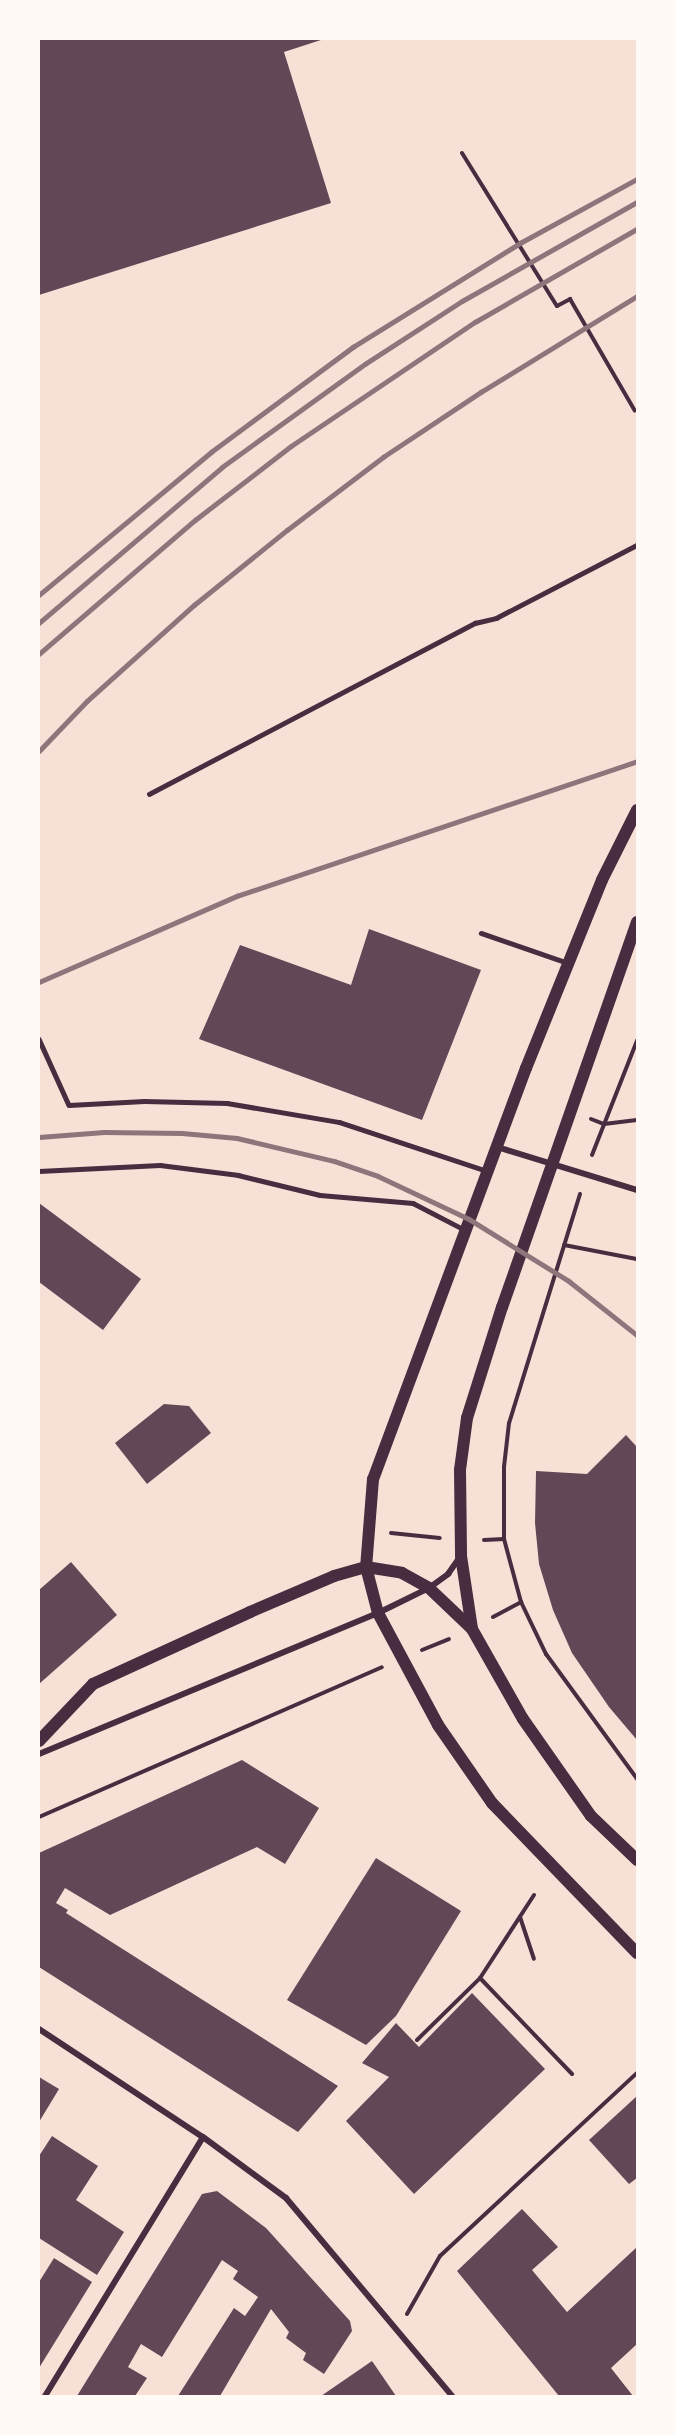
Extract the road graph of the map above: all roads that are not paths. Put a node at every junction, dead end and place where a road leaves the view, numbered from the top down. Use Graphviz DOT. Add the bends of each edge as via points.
graph roads {
  1 [pos="637,545"];
  2 [pos="148,794"];
  3 [pos="637,810"];
  4 [pos="637,922"];
  5 [pos="481,933"];
  6 [pos="568,963"];
  7 [pos="39,1039"];
  8 [pos="497,1147"];
  9 [pos="552,1161"];
  10 [pos="39,1171"];
  11 [pos="487,1171"];
  12 [pos="637,1190"];
  13 [pos="465,1230"];
  14 [pos="460,1556"];
  15 [pos="366,1567"];
  16 [pos="429,1588"];
  17 [pos="378,1613"];
  18 [pos="472,1629"];
  19 [pos="39,1741"];
  20 [pos="39,1754"];
  21 [pos="637,1860"];
  22 [pos="637,1953"];
  23 [pos="39,2030"];
  24 [pos="202,2137"];
  25 [pos="45,2396"];
  26 [pos="452,2396"];
  1 -- 2 [label="lane" via="496,618 475,623"];
  3 -- 6 [label="main road" via="602,880"];
  4 -- 9 [label="main road"];
  5 -- 6 [label="lane"];
  6 -- 8 [label="main road"];
  7 -- 11 [label="lane" via="69,1105 144,1101 227,1103 339,1122"];
  8 -- 9 [label="street"];
  8 -- 11 [label="main road"];
  9 -- 12 [label="street"];
  9 -- 14 [label="main road" via="467,1418 460,1470"];
  10 -- 13 [label="lane" via="160,1165 238,1175 320,1195 413,1203"];
  11 -- 13 [label="main road"];
  13 -- 15 [label="main road" via="373,1479"];
  14 -- 16 [label="street" via="448,1574"];
  14 -- 18 [label="main road"];
  15 -- 16 [label="main road" via="402,1573"];
  15 -- 17 [label="main road"];
  15 -- 19 [label="main road" via="261,1607 93,1684"];
  16 -- 17 [label="street"];
  16 -- 18 [label="main road"];
  17 -- 20 [label="street"];
  17 -- 22 [label="main road" via="438,1725 492,1803"];
  18 -- 21 [label="main road" via="522,1719 591,1816"];
  23 -- 24 [label="street"];
  24 -- 25 [label="street"];
  24 -- 26 [label="street" via="286,2198"];
}
